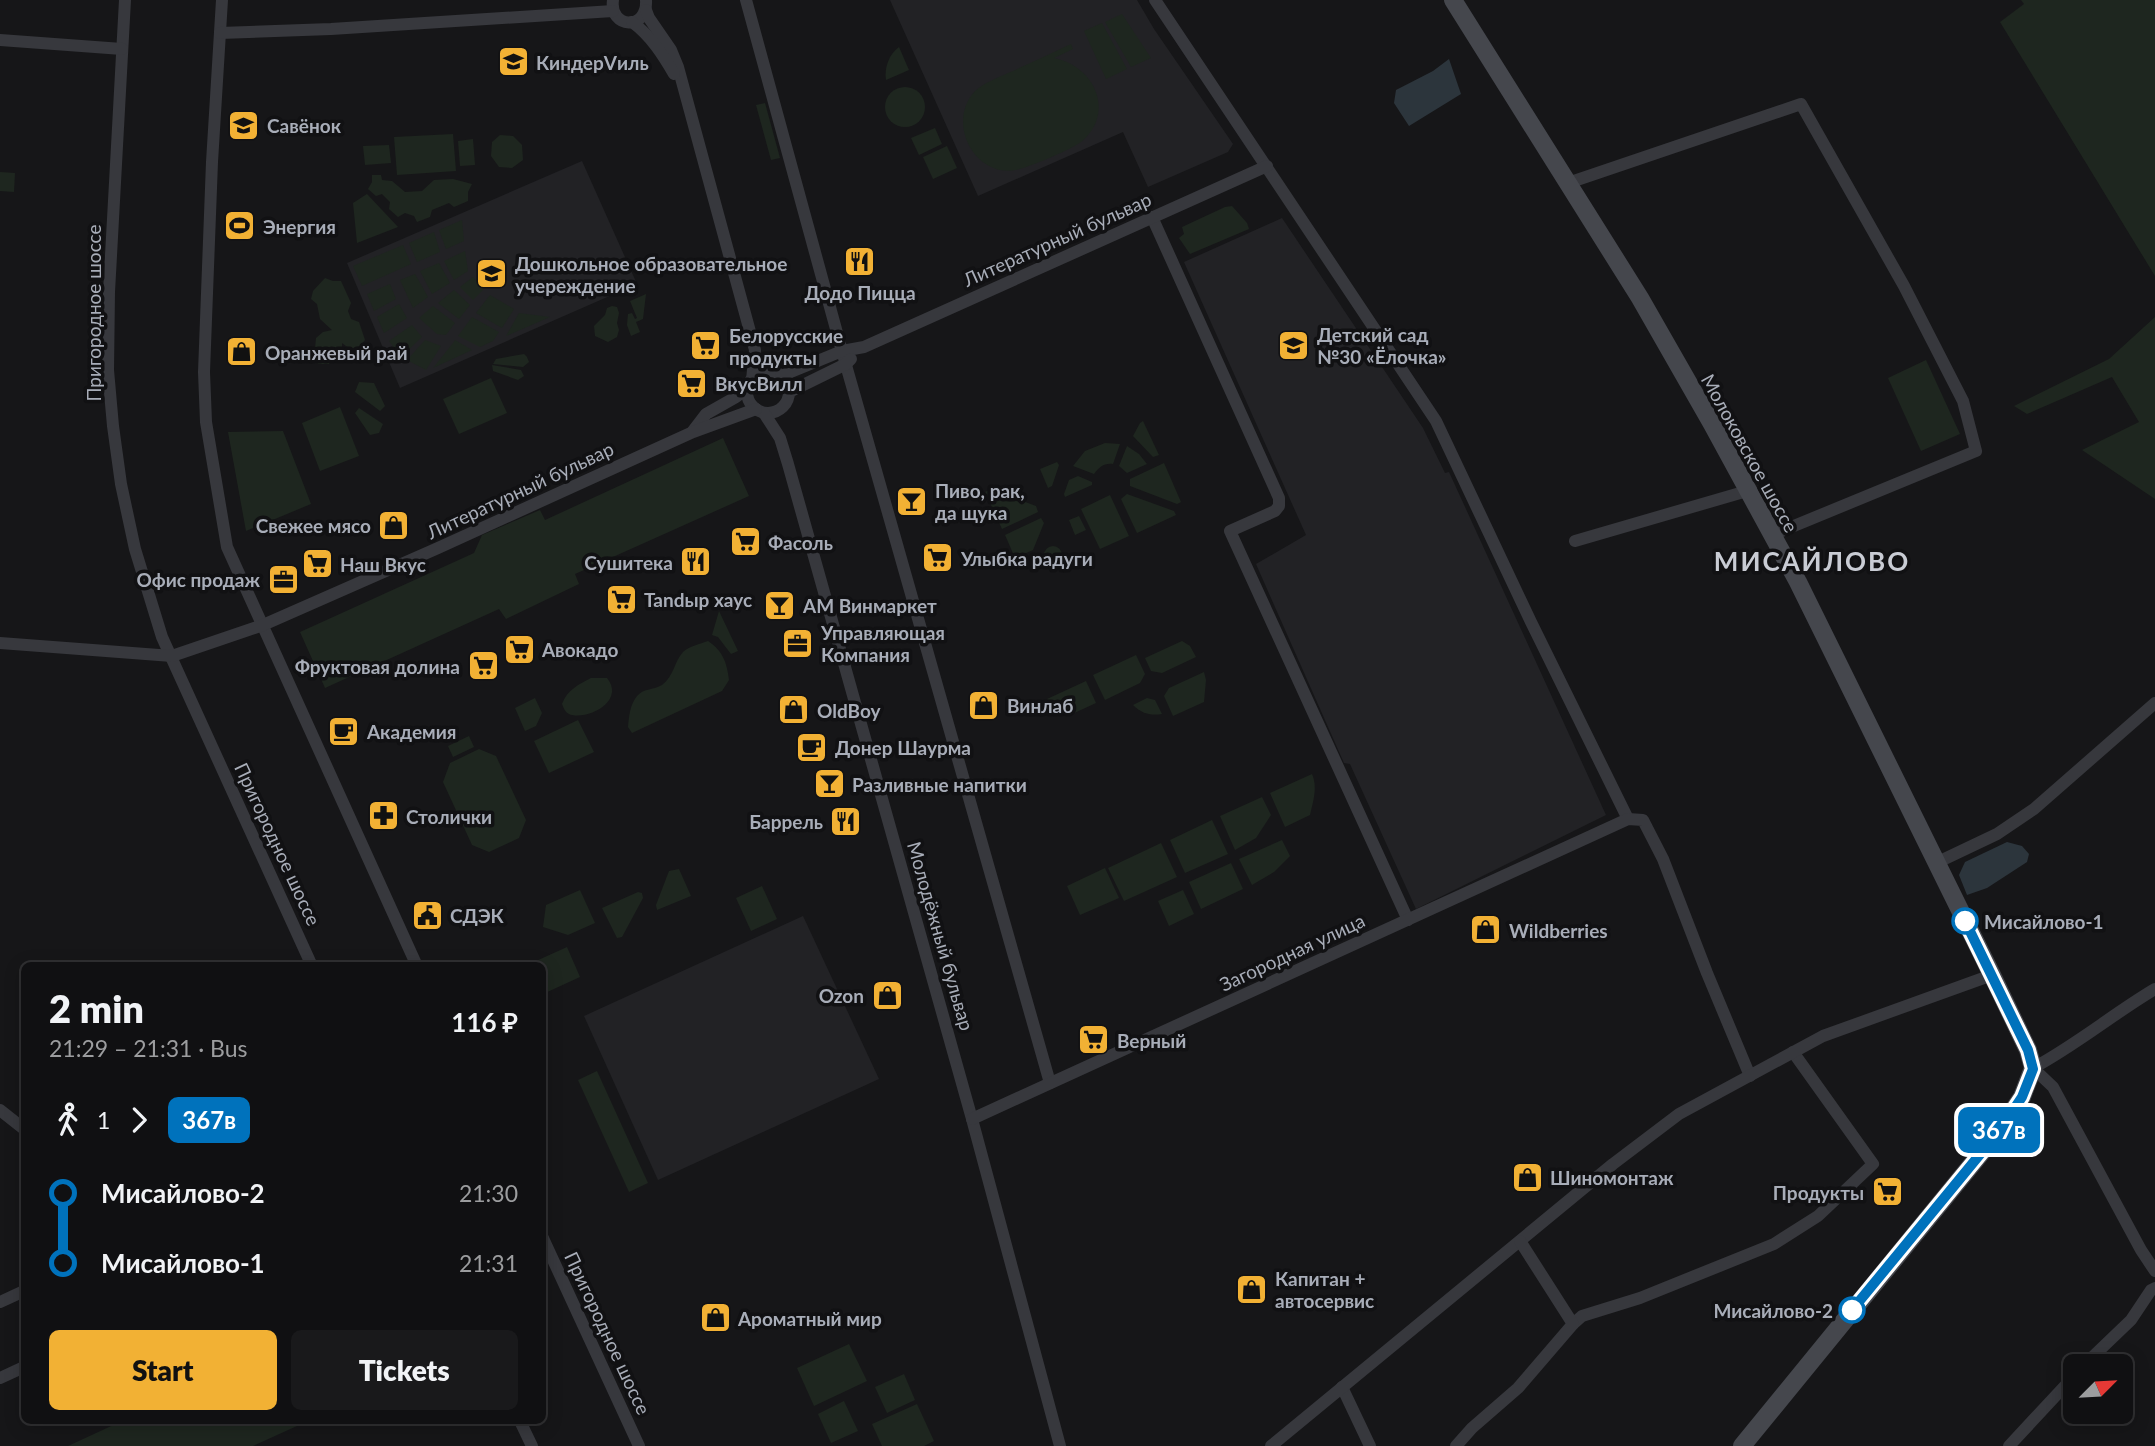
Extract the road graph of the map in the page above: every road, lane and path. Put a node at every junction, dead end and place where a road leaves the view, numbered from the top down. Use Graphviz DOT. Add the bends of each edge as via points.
graph roads {
  1 [pos="125,0"];
  2 [pos="222,0"];
  3 [pos="746,0"];
  4 [pos="1155,0"];
  5 [pos="1453,0"];
  6 [pos="646,3"];
  7 [pos="613,5"];
  8 [pos="632,22"];
  9 [pos="220,33"];
  10 [pos="0,40"];
  11 [pos="122,49"];
  12 [pos="684,89"];
  13 [pos="1267,166"];
  14 [pos="1568,183"];
  15 [pos="1152,217"];
  16 [pos="755,350"];
  17 [pos="844,357"];
  18 [pos="777,374"];
  19 [pos="750,384"];
  20 [pos="789,392"];
  21 [pos="782,408"];
  22 [pos="760,411"];
  23 [pos="693,432"];
  24 [pos="780,438"];
  25 [pos="1747,491"];
  26 [pos="1772,535"];
  27 [pos="1575,541"];
  28 [pos="264,625"];
  29 [pos="0,643"];
  30 [pos="172,656"];
  31 [pos="2155,704"];
  32 [pos="1628,820"];
  33 [pos="1936,863"];
  34 [pos="1408,920"];
  35 [pos="310,962"];
  36 [pos="415,962"];
  37 [pos="1992,975"];
  38 [pos="2155,989"];
  39 [pos="1793,1052"];
  40 [pos="2033,1069"];
  41 [pos="1750,1076"];
  42 [pos="1049,1083"];
  43 [pos="0,1110"];
  44 [pos="972,1119"];
  45 [pos="21,1127"];
  46 [pos="1520,1241"];
  47 [pos="546,1245"];
  48 [pos="2155,1271"];
  49 [pos="2155,1288"];
  50 [pos="21,1292"];
  51 [pos="0,1302"];
  52 [pos="1573,1324"];
  53 [pos="2096,1354"];
  54 [pos="21,1368"];
  55 [pos="0,1378"];
  56 [pos="1342,1387"];
  57 [pos="2063,1388"];
  58 [pos="521,1424"];
  59 [pos="530,1445"];
  60 [pos="639,1446"];
  61 [pos="1060,1446"];
  62 [pos="1271,1446"];
  63 [pos="1370,1446"];
  64 [pos="1456,1446"];
  65 [pos="1742,1446"];
  66 [pos="2009,1446"];
  1 -- 11 [label="street, Пригородное шоссе"];
  2 -- 9 [label="street"];
  3 -- 17 [label="street"];
  4 -- 13 [label="street"];
  5 -- 14 [label="main road, Молоковское шоссе"];
  6 -- 8 [label="street" via="639,19"];
  6 -- 12 [label="street" via="649,18 671,50"];
  7 -- 8 [label="street" via="621,20"];
  7 -- 9 [label="street" via="344,28"];
  8 -- 12 [label="street" via="658,48"];
  9 -- 28 [label="street" via="204,372 206,422 227,547"];
  10 -- 11 [label="street"];
  11 -- 30 [label="street, Пригородное шоссе" via="109,292 109,384 121,484 135,549"];
  12 -- 16 [label="street"];
  13 -- 15 [label="street, Литературный бульвар"];
  13 -- 32 [label="street" via="1436,421"];
  14 -- 25 [label="main road, Молоковское шоссе" via="1640,298"];
  14 -- 26 [label="street" via="1801,104 1905,286 1963,401 1976,451"];
  15 -- 17 [label="street, Литературный бульвар"];
  15 -- 34 [label="street" via="1279,498 1275,511 1230,531"];
  16 -- 18 [label="street"];
  16 -- 19 [label="street"];
  17 -- 18 [label="street, Литературный бульвар"];
  17 -- 20 [label="street, Литературный бульвар"];
  17 -- 42 [label="street"];
  18 -- 19 [label="street" via="759,374"];
  18 -- 20 [label="street"];
  19 -- 22 [label="street" via="748,397"];
  19 -- 23 [label="street, Литературный бульвар" via="706,414"];
  20 -- 21 [label="street"];
  21 -- 22 [label="street"];
  21 -- 24 [label="street, Молодёжный бульвар"];
  22 -- 23 [label="street, Литературный бульвар"];
  22 -- 24 [label="street, Молодёжный бульвар"];
  23 -- 28 [label="street, Литературный бульвар"];
  24 -- 44 [label="street, Молодёжный бульвар"];
  25 -- 26 [label="main road, Молоковское шоссе"];
  25 -- 27 [label="street"];
  26 -- 33 [label="main road, Молоковское шоссе"];
  28 -- 30 [label="street, Литературный бульвар"];
  28 -- 36 [label="street"];
  29 -- 30 [label="street, Литературный бульвар"];
  30 -- 35 [label="street, Пригородное шоссе"];
  31 -- 33 [label="street" via="2034,809 1997,834"];
  32 -- 34 [label="street, Загородная улица"];
  32 -- 41 [label="street" via="1643,820 1663,859"];
  33 -- 37 [label="main road, Молоковское шоссе"];
  34 -- 42 [label="street, Загородная улица"];
  37 -- 39 [label="street" via="1823,1036"];
  37 -- 40 [label="main road, Молоковское шоссе"];
  38 -- 40 [label="street"];
  39 -- 41 [label="street"];
  39 -- 52 [label="street" via="1873,1164 1818,1216 1774,1244 1640,1298 1582,1316"];
  40 -- 48 [label="street" via="2053,1087"];
  40 -- 65 [label="main road" via="2022,1097 2000,1130"];
  41 -- 46 [label="street" via="1679,1114"];
  42 -- 44 [label="street, Загородная улица"];
  43 -- 45 [label="street"];
  44 -- 61 [label="street, Молодёжный бульвар"];
  46 -- 52 [label="street"];
  46 -- 56 [label="street"];
  47 -- 60 [label="street, Пригородное шоссе"];
  49 -- 53 [label="street" via="2131,1320"];
  50 -- 51 [label="street"];
  52 -- 64 [label="street" via="1518,1388"];
  54 -- 55 [label="street"];
  56 -- 62 [label="street"];
  56 -- 63 [label="street"];
  57 -- 66 [label="street"];
  58 -- 59 [label="street"];
}
